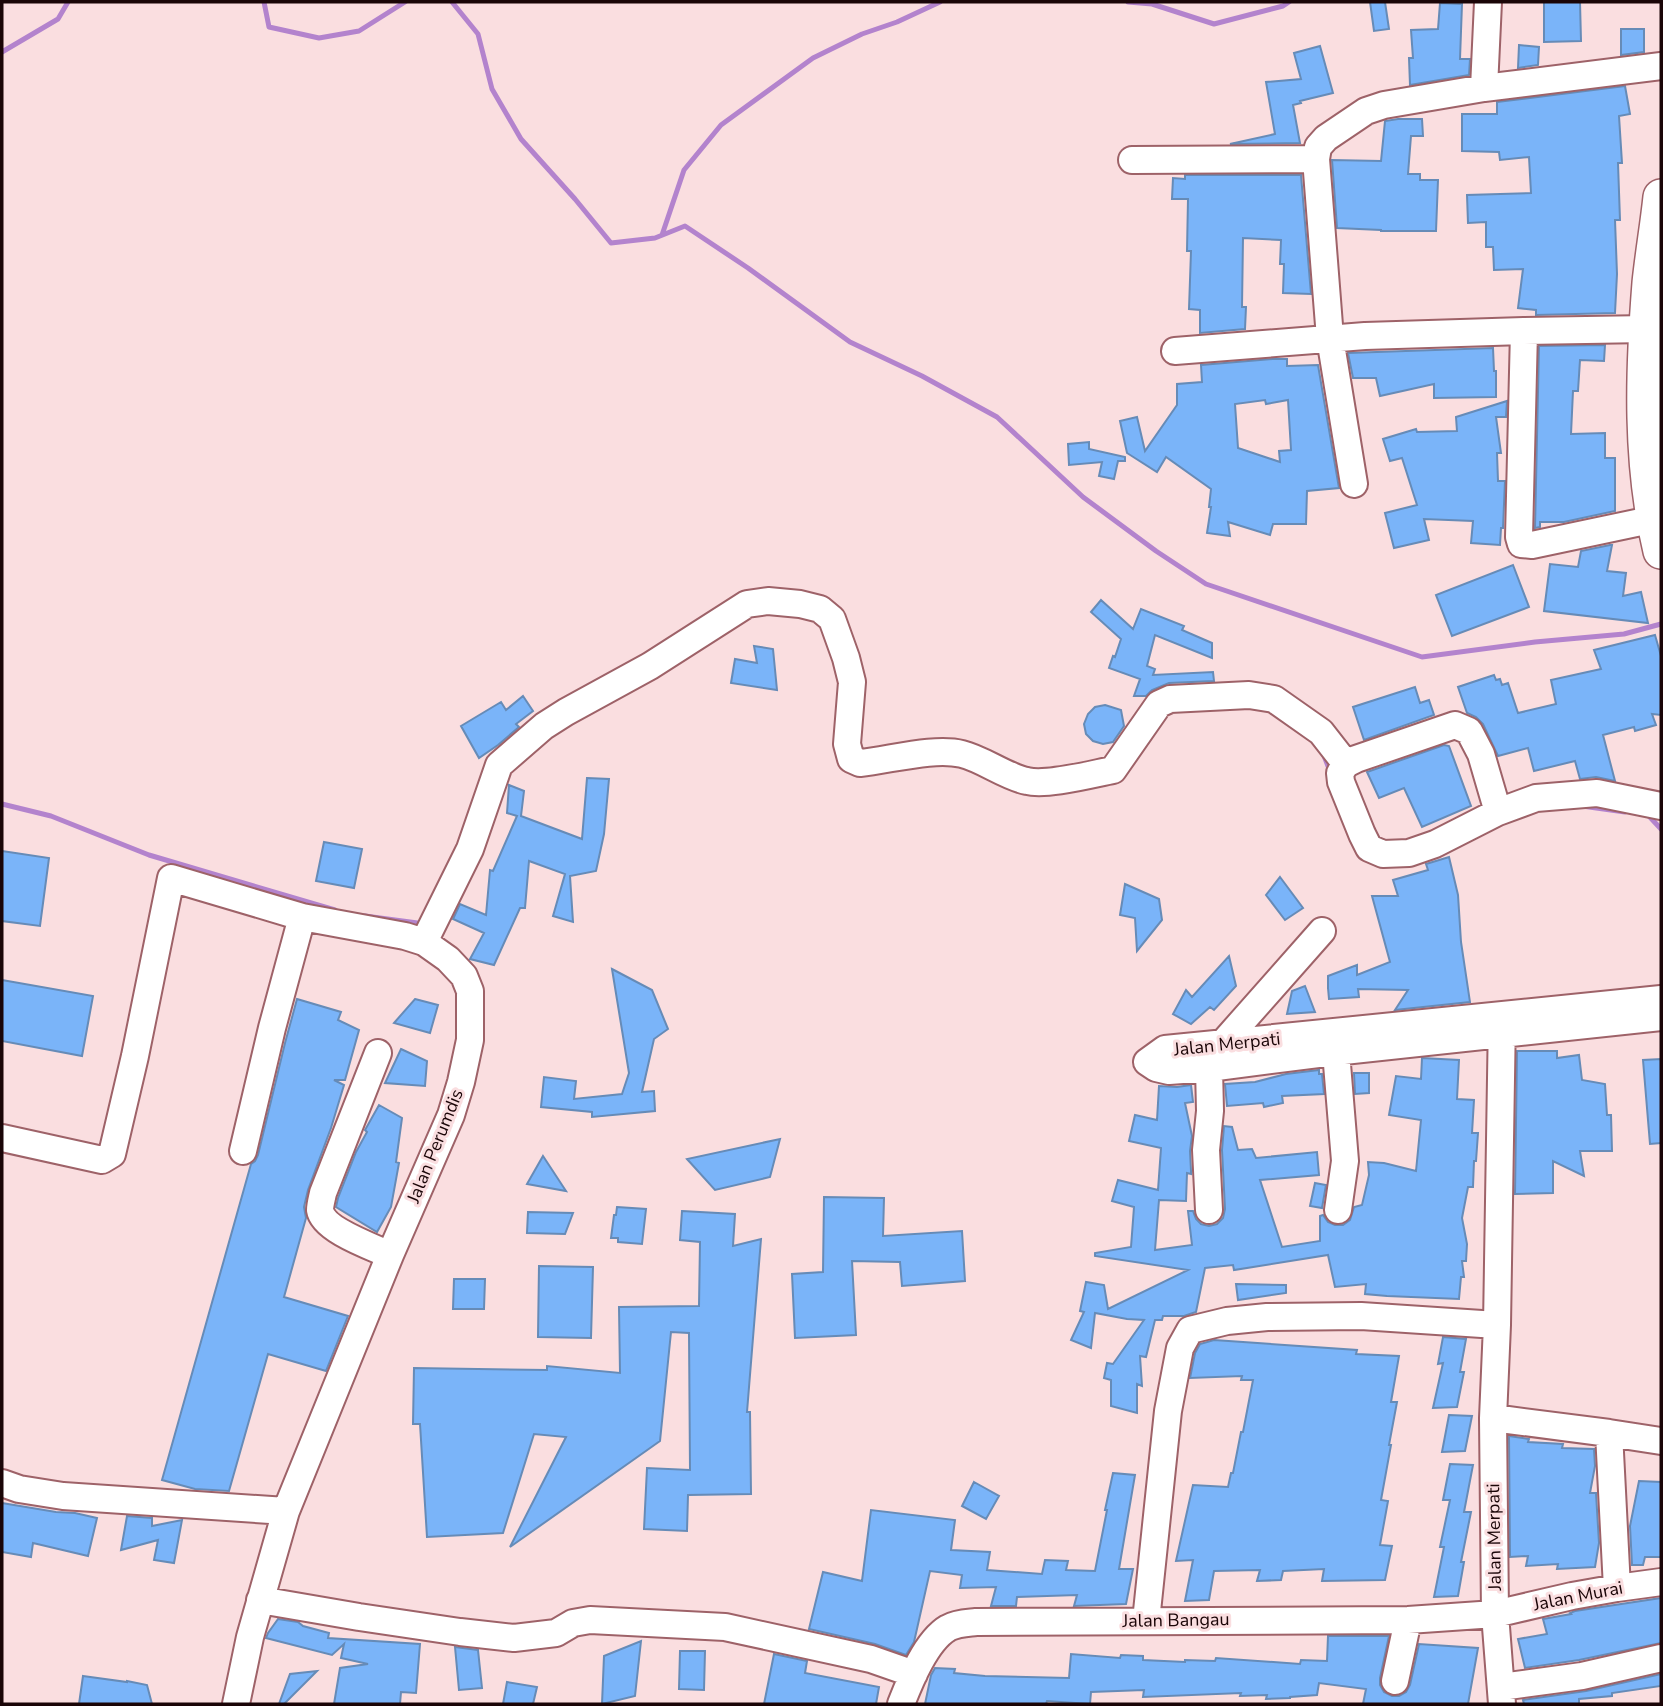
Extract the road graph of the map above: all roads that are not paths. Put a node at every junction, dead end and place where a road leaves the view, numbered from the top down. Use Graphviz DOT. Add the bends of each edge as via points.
graph roads {
  1 [pos="1488,2"];
  2 [pos="1661,66"];
  3 [pos="1485,88"];
  4 [pos="1316,159"];
  5 [pos="1132,160"];
  6 [pos="1661,197"];
  7 [pos="1648,329"];
  8 [pos="1524,331"];
  9 [pos="1330,338"];
  10 [pos="1175,351"];
  11 [pos="1653,370"];
  12 [pos="1354,484"];
  13 [pos="1658,523"];
  14 [pos="1346,764"];
  15 [pos="1661,806"];
  16 [pos="1498,813"];
  17 [pos="302,917"];
  18 [pos="430,931"];
  19 [pos="1322,931"];
  20 [pos="1661,999"];
  21 [pos="1661,1017"];
  22 [pos="1502,1025"];
  23 [pos="1223,1044"];
  24 [pos="1336,1052"];
  25 [pos="378,1053"];
  26 [pos="1209,1068"];
  27 [pos="2,1139"];
  28 [pos="243,1151"];
  29 [pos="1209,1210"];
  30 [pos="1338,1210"];
  31 [pos="390,1255"];
  32 [pos="1497,1325"];
  33 [pos="1493,1418"];
  34 [pos="1609,1433"];
  35 [pos="1661,1441"];
  36 [pos="2,1483"];
  37 [pos="286,1511"];
  38 [pos="1661,1583"];
  39 [pos="1617,1588"];
  40 [pos="260,1600"];
  41 [pos="1495,1614"];
  42 [pos="1408,1620"];
  43 [pos="1146,1621"];
  44 [pos="1661,1658"];
  45 [pos="914,1674"];
  46 [pos="1395,1681"];
  47 [pos="1502,1696"];
  48 [pos="236,1704"];
  49 [pos="901,1704"];
  1 -- 3 [label="street"];
  2 -- 3 [label="street"];
  3 -- 4 [label="street" via="1366,111 1326,138"];
  4 -- 5 [label="street"];
  4 -- 9 [label="street"];
  6 -- 7 [label="main road"];
  7 -- 8 [label="street"];
  7 -- 11 [label="main road"];
  8 -- 9 [label="street"];
  8 -- 13 [label="street" via="1521,544"];
  9 -- 10 [label="street"];
  9 -- 12 [label="street"];
  11 -- 13 [label="main road" via="1644,426"];
  14 -- 16 [label="street" via="1455,724 1469,732 1481,754"];
  14 -- 16 [label="street" via="1341,782 1362,834 1369,848 1383,854 1409,853 1435,844"];
  14 -- 18 [label="street" via="1321,732 1274,699 1249,695 1170,699 1159,704 1113,770 1084,776 1028,782 962,754 936,751 860,763 851,759 847,744 852,682 832,619 820,609 800,604 747,604 544,726 499,765 470,849"];
  15 -- 16 [label="street" via="1597,793 1536,798"];
  17 -- 18 [label="street, Jalan Perumdis" via="405,936"];
  17 -- 27 [label="street, Jalan Perumdis" via="170,878 112,1154 102,1160"];
  17 -- 28 [label="street"];
  18 -- 31 [label="street, Jalan Perumdis" via="470,991 470,1040 451,1115"];
  19 -- 23 [label="street"];
  20 -- 22 [label="street, Jalan Merpati"];
  21 -- 22 [label="street, Jalan Merpati"];
  22 -- 23 [label="street, Jalan Merpati"];
  22 -- 24 [label="street, Jalan Merpati"];
  22 -- 32 [label="street, Jalan Merpati"];
  23 -- 26 [label="street, Jalan Merpati" via="1166,1049 1147,1062 1169,1072"];
  24 -- 26 [label="street, Jalan Merpati"];
  24 -- 30 [label="street" via="1345,1161"];
  25 -- 31 [label="street" via="320,1210 337,1230"];
  26 -- 29 [label="street"];
  31 -- 37 [label="street, Jalan Perumdis"];
  32 -- 33 [label="street, Jalan Merpati"];
  32 -- 43 [label="street" via="1361,1316 1267,1317 1190,1330 1180,1348 1168,1411"];
  33 -- 34 [label="street"];
  33 -- 41 [label="street, Jalan Merpati"];
  34 -- 35 [label="street"];
  34 -- 39 [label="street"];
  36 -- 37 [label="street" via="63,1496"];
  37 -- 40 [label="street, Jalan Perumdis"];
  38 -- 39 [label="street, Jalan Murai"];
  39 -- 41 [label="street, Jalan Murai"];
  40 -- 45 [label="street" via="514,1638 556,1633 590,1620 725,1627 871,1659"];
  40 -- 48 [label="street, Jalan Perumdis"];
  41 -- 42 [label="street, Jalan Bangau"];
  41 -- 47 [label="street, Jalan Merpati"];
  42 -- 43 [label="street, Jalan Bangau"];
  42 -- 46 [label="street"];
  43 -- 45 [label="street, Jalan Bangau" via="959,1624 929,1647"];
  44 -- 47 [label="street"];
  45 -- 49 [label="street, Jalan Bangau"];
}
